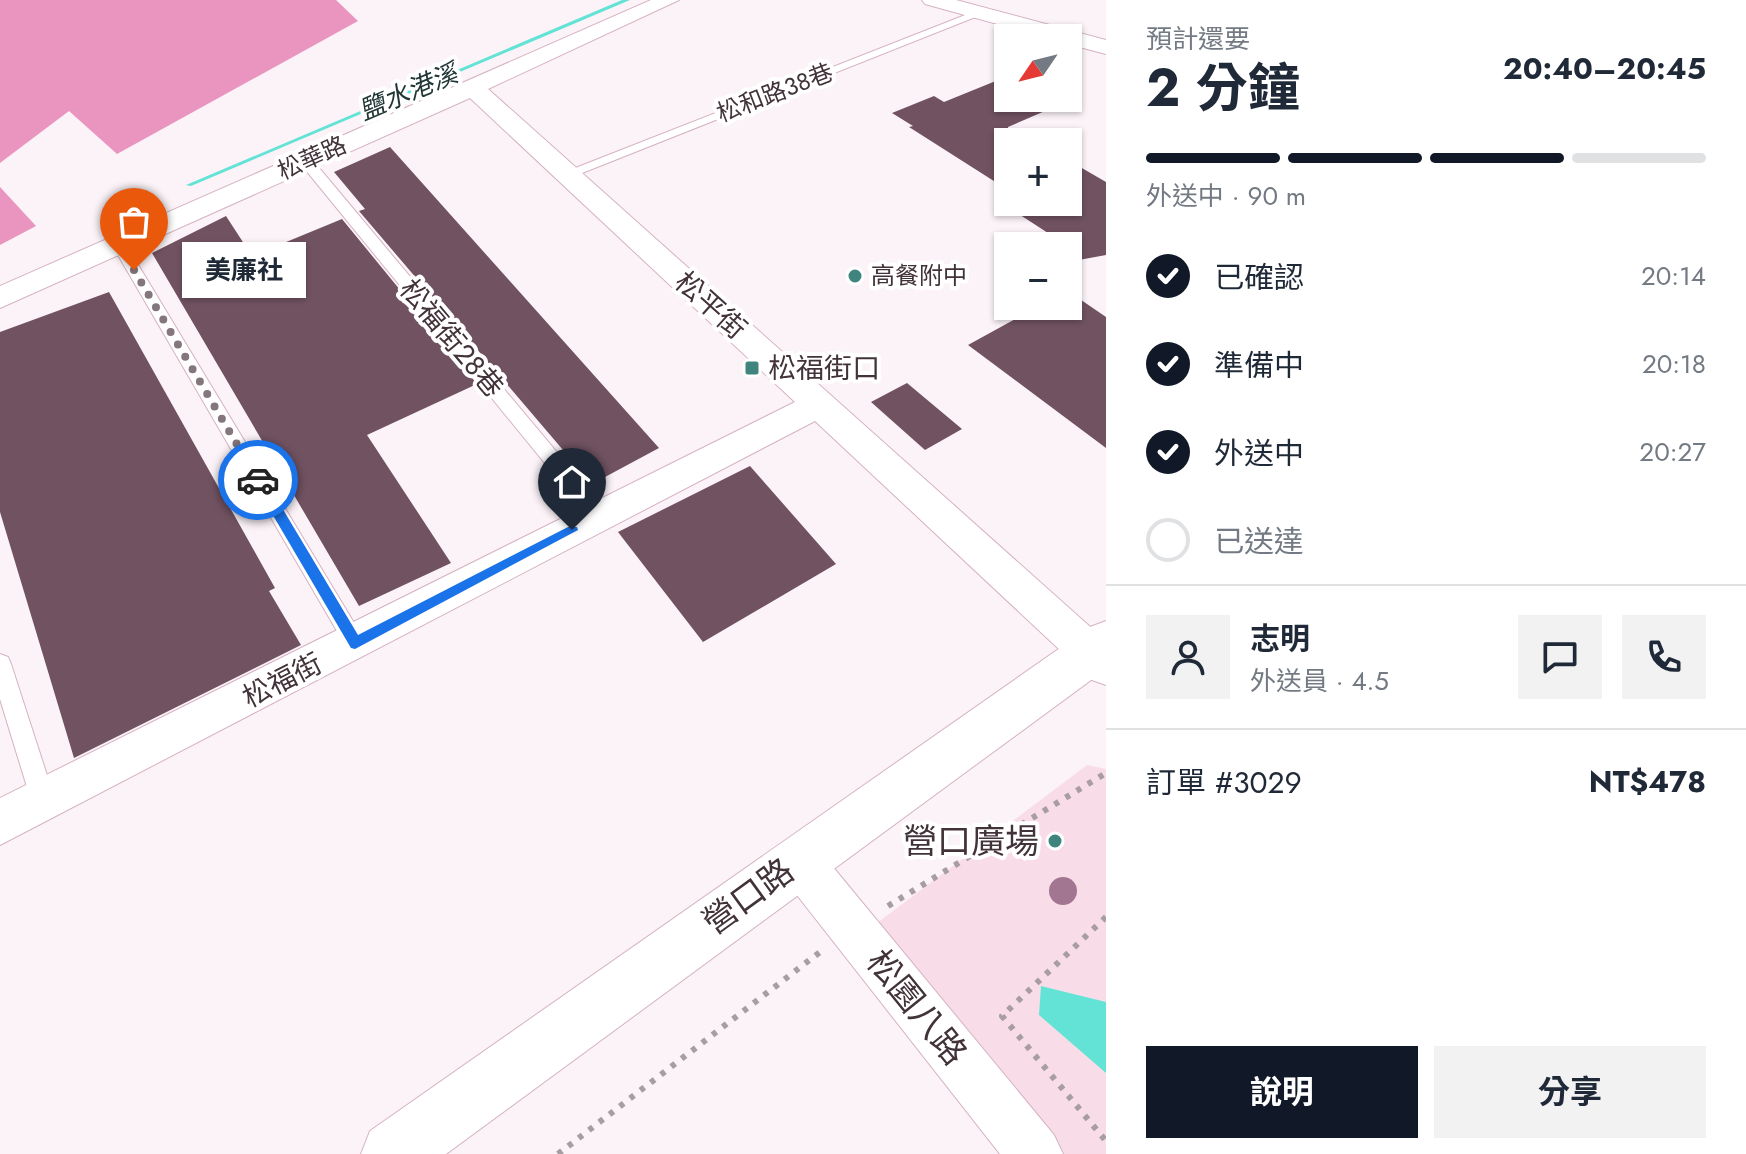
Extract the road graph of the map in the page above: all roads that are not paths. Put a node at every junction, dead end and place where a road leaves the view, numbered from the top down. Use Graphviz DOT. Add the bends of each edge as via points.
graph roads {
  1 [pos="669,0"];
  2 [pos="932,0"];
  3 [pos="982,12"];
  4 [pos="1106,47"];
  5 [pos="472,87"];
  6 [pos="305,160"];
  7 [pos="567,174"];
  8 [pos="118,243"];
  9 [pos="0,298"];
  10 [pos="819,404"];
  11 [pos="599,516"];
  12 [pos="355,643"];
  13 [pos="1100,655"];
  14 [pos="0,664"];
  15 [pos="43,800"];
  16 [pos="0,822"];
  17 [pos="798,860"];
  18 [pos="393,1154"];
  19 [pos="1035,1154"];
  1 -- 5 [label="street, 松華路"];
  2 -- 3 [label="street"];
  3 -- 4 [label="street"];
  3 -- 7 [label="lane, 松和路38巷"];
  5 -- 6 [label="street, 松華路"];
  5 -- 7 [label="street, 松平街"];
  6 -- 8 [label="street, 松華路"];
  6 -- 11 [label="lane, 松福街28巷"];
  7 -- 10 [label="street, 松平街"];
  8 -- 9 [label="street, 松華路"];
  8 -- 12 [label="lane"];
  10 -- 11 [label="street, 松福街"];
  10 -- 13 [label="street, 松平街"];
  11 -- 12 [label="street, 松福街"];
  12 -- 15 [label="street, 松福街"];
  13 -- 17 [label="street, 營口路"];
  14 -- 15 [label="lane"];
  15 -- 16 [label="street, 松福街"];
  17 -- 18 [label="street, 營口路"];
  17 -- 19 [label="street, 松園八路"];
}
